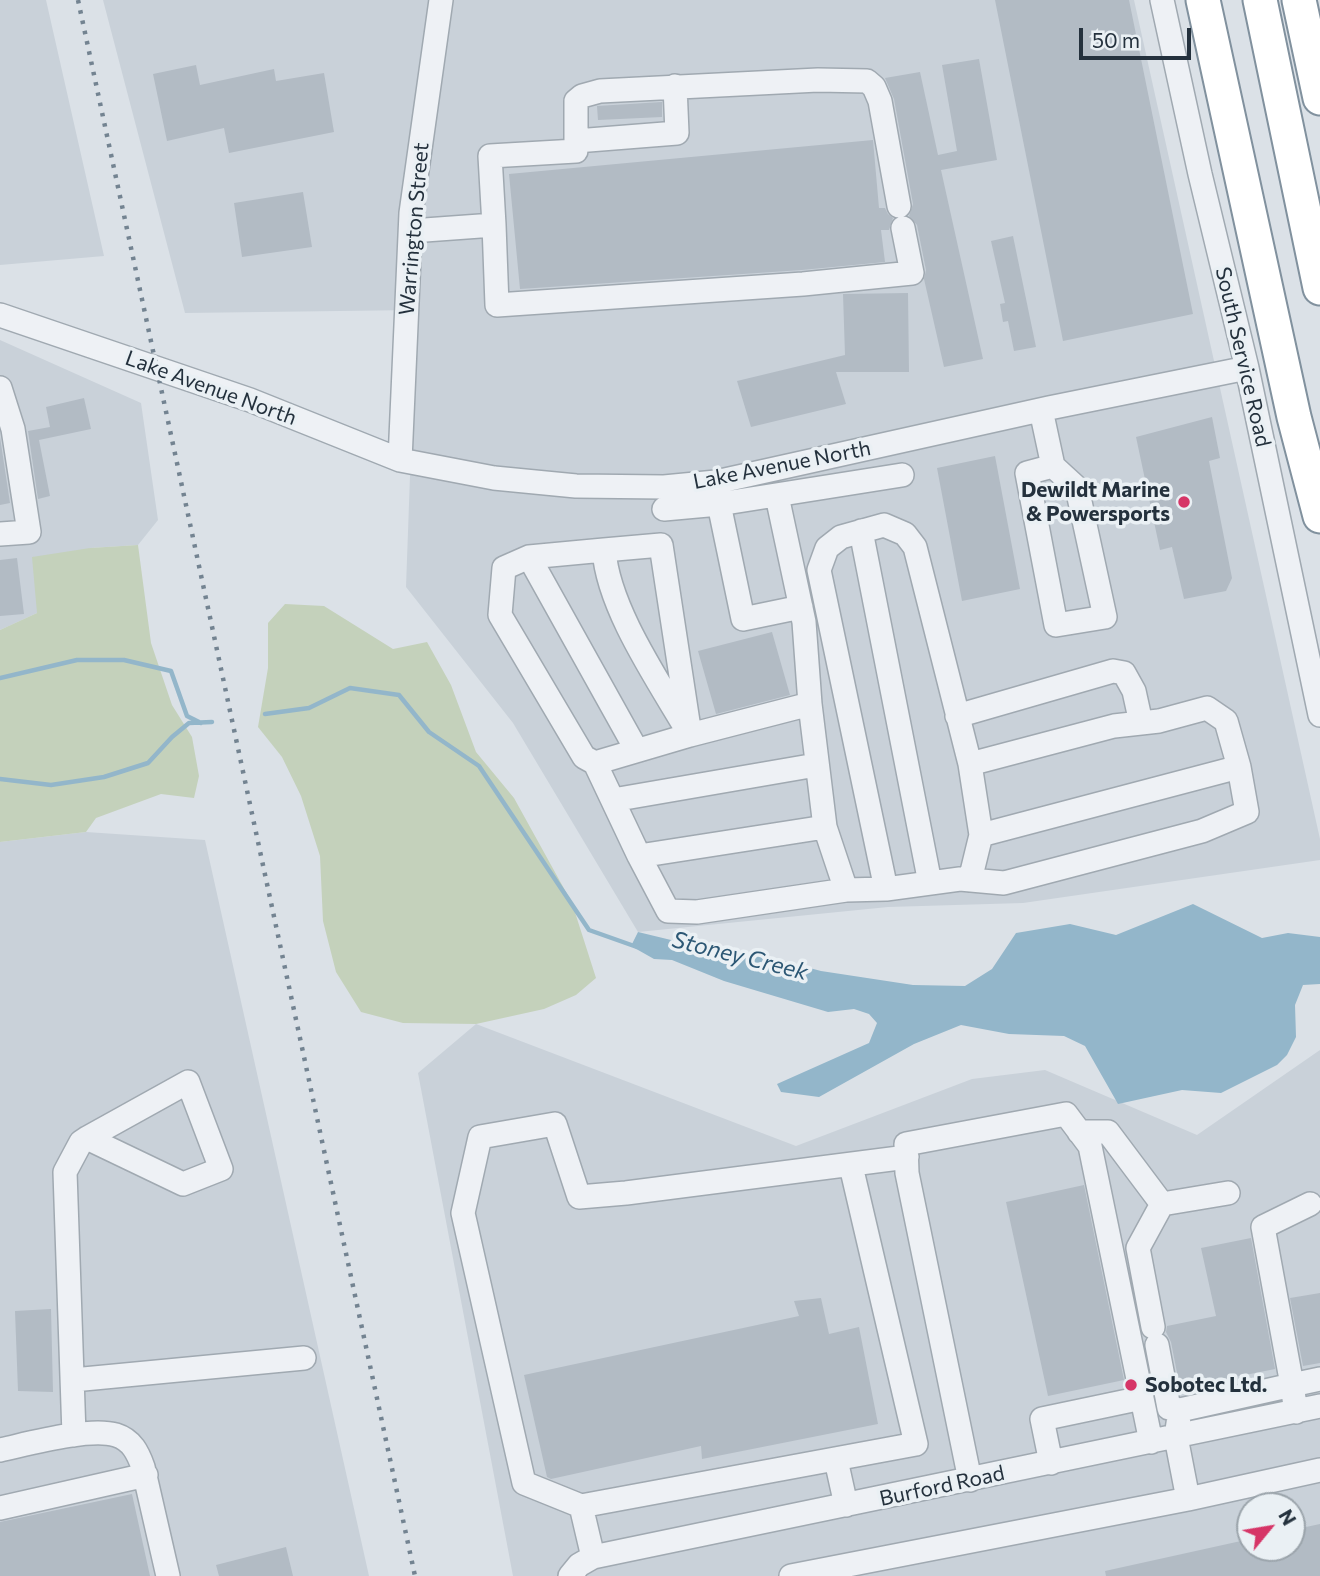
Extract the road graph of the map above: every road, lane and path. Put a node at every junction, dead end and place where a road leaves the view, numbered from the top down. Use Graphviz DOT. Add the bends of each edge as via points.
graph roads {
  1 [pos="441,0"];
  2 [pos="1162,0"];
  3 [pos="1203,0"];
  4 [pos="1260,0"];
  5 [pos="1299,0"];
  6 [pos="676,86"];
  7 [pos="1320,98"];
  8 [pos="576,141"];
  9 [pos="899,206"];
  10 [pos="494,225"];
  11 [pos="903,228"];
  12 [pos="411,231"];
  13 [pos="1320,288"];
  14 [pos="0,315"];
  15 [pos="1247,368"];
  16 [pos="0,388"];
  17 [pos="1041,410"];
  18 [pos="827,458"];
  19 [pos="400,460"];
  20 [pos="798,465"];
  21 [pos="1053,466"];
  22 [pos="902,475"];
  23 [pos="833,486"];
  24 [pos="801,492"];
  25 [pos="777,496"];
  26 [pos="664,498"];
  27 [pos="719,505"];
  28 [pos="1320,516"];
  29 [pos="861,531"];
  30 [pos="0,534"];
  31 [pos="661,545"];
  32 [pos="604,550"];
  33 [pos="529,557"];
  34 [pos="801,607"];
  35 [pos="810,704"];
  36 [pos="1320,715"];
  37 [pos="957,716"];
  38 [pos="1141,723"];
  39 [pos="853,732"];
  40 [pos="690,735"];
  41 [pos="816,739"];
  42 [pos="636,749"];
  43 [pos="595,763"];
  44 [pos="970,764"];
  45 [pos="816,765"];
  46 [pos="1239,767"];
  47 [pos="612,800"];
  48 [pos="825,827"];
  49 [pos="981,835"];
  50 [pos="639,856"];
  51 [pos="970,880"];
  52 [pos="930,883"];
  53 [pos="886,889"];
  54 [pos="846,890"];
  55 [pos="1079,1132"];
  56 [pos="87,1138"];
  57 [pos="906,1157"];
  58 [pos="851,1166"];
  59 [pos="1228,1194"];
  60 [pos="1162,1204"];
  61 [pos="1310,1204"];
  62 [pos="304,1358"];
  63 [pos="1320,1379"];
  64 [pos="73,1380"];
  65 [pos="1292,1385"];
  66 [pos="1142,1398"];
  67 [pos="1320,1406"];
  68 [pos="1180,1410"];
  69 [pos="1296,1412"];
  70 [pos="74,1435"];
  71 [pos="1176,1437"];
  72 [pos="1151,1443"];
  73 [pos="0,1450"];
  74 [pos="836,1460"];
  75 [pos="1051,1463"];
  76 [pos="1320,1470"];
  77 [pos="146,1475"];
  78 [pos="970,1480"];
  79 [pos="1188,1499"];
  80 [pos="846,1505"];
  81 [pos="581,1506"];
  82 [pos="0,1508"];
  83 [pos="593,1557"];
  84 [pos="168,1576"];
  85 [pos="570,1576"];
  86 [pos="791,1576"];
  1 -- 12 [label="street, Warrington Street"];
  2 -- 15 [label="street, South Service Road"];
  3 -- 28 [label="highway"];
  4 -- 13 [label="highway"];
  5 -- 7 [label="highway"];
  6 -- 8 [label="street" via="582,96 576,101"];
  6 -- 8 [label="street" via="677,133"];
  6 -- 9 [label="street" via="867,81 880,101"];
  8 -- 10 [label="street" via="576,151 490,156"];
  10 -- 11 [label="street" via="497,305 912,273"];
  10 -- 12 [label="street"];
  12 -- 19 [label="street, Warrington Street"];
  14 -- 19 [label="street, Lake Avenue North" via="250,400"];
  15 -- 17 [label="street, Lake Avenue North"];
  15 -- 36 [label="street, South Service Road"];
  16 -- 30 [label="street" via="13,429 29,532"];
  17 -- 18 [label="street, Lake Avenue North"];
  17 -- 21 [label="street"];
  18 -- 20 [label="street, Lake Avenue North"];
  18 -- 23 [label="street"];
  19 -- 26 [label="street, Lake Avenue North" via="494,478"];
  20 -- 24 [label="street"];
  20 -- 26 [label="street, Lake Avenue North"];
  21 -- 21 [label="street" via="1077,488 1105,617 1056,625 1027,472"];
  22 -- 23 [label="street"];
  23 -- 24 [label="street"];
  24 -- 25 [label="street"];
  25 -- 27 [label="street"];
  25 -- 34 [label="street"];
  26 -- 27 [label="street"];
  26 -- 31 [label="street"];
  27 -- 34 [label="street" via="743,619"];
  29 -- 37 [label="street" via="884,525 905,534 915,547"];
  29 -- 39 [label="street" via="841,537 827,548 819,570"];
  29 -- 52 [label="street"];
  31 -- 32 [label="street"];
  31 -- 40 [label="street"];
  32 -- 33 [label="street"];
  32 -- 40 [label="street" via="620,613"];
  33 -- 42 [label="street"];
  33 -- 43 [label="street" via="504,568 500,615 584,757"];
  34 -- 35 [label="street"];
  35 -- 40 [label="street"];
  35 -- 41 [label="street"];
  37 -- 38 [label="street" via="1113,671 1124,673 1134,691"];
  37 -- 44 [label="street"];
  38 -- 44 [label="street"];
  38 -- 46 [label="street" via="1208,708 1226,721"];
  39 -- 41 [label="street"];
  39 -- 53 [label="street"];
  40 -- 42 [label="street"];
  41 -- 45 [label="street"];
  42 -- 43 [label="street"];
  43 -- 47 [label="street"];
  44 -- 49 [label="street"];
  45 -- 47 [label="street"];
  45 -- 48 [label="street"];
  46 -- 49 [label="street"];
  46 -- 51 [label="street" via="1247,812 1202,831 1004,883"];
  47 -- 50 [label="street"];
  48 -- 50 [label="street"];
  48 -- 54 [label="street"];
  49 -- 51 [label="street"];
  50 -- 54 [label="street" via="668,911 697,912"];
  51 -- 52 [label="street"];
  52 -- 53 [label="street"];
  53 -- 54 [label="street"];
  55 -- 57 [label="street" via="1066,1114 906,1144"];
  55 -- 60 [label="street" via="1108,1132"];
  55 -- 66 [label="street" via="1090,1146"];
  56 -- 56 [label="street" via="187,1082 221,1168 183,1184"];
  56 -- 64 [label="street" via="65,1172"];
  57 -- 58 [label="street"];
  57 -- 78 [label="street"];
  58 -- 74 [label="street" via="916,1444"];
  58 -- 81 [label="street" via="579,1197 555,1124 480,1137 463,1213 524,1483"];
  59 -- 60 [label="street"];
  60 -- 68 [label="street" via="1138,1248 1169,1408"];
  61 -- 65 [label="street" via="1263,1227"];
  62 -- 64 [label="street"];
  63 -- 65 [label="street"];
  64 -- 70 [label="street"];
  65 -- 68 [label="street"];
  65 -- 69 [label="street"];
  66 -- 72 [label="street"];
  66 -- 75 [label="street" via="1042,1419"];
  67 -- 69 [label="street, Burford Road"];
  68 -- 71 [label="street"];
  69 -- 71 [label="street, Burford Road"];
  70 -- 73 [label="street"];
  70 -- 77 [label="street" via="115,1434 138,1453"];
  71 -- 72 [label="street, Burford Road"];
  71 -- 79 [label="street"];
  72 -- 75 [label="street, Burford Road"];
  74 -- 80 [label="street"];
  74 -- 81 [label="street"];
  75 -- 78 [label="street, Burford Road"];
  76 -- 79 [label="street"];
  77 -- 82 [label="street"];
  77 -- 84 [label="street"];
  78 -- 80 [label="street, Burford Road"];
  79 -- 86 [label="street"];
  80 -- 83 [label="street, Burford Road"];
  81 -- 83 [label="street"];
  83 -- 85 [label="street, Burford Road"];
}
